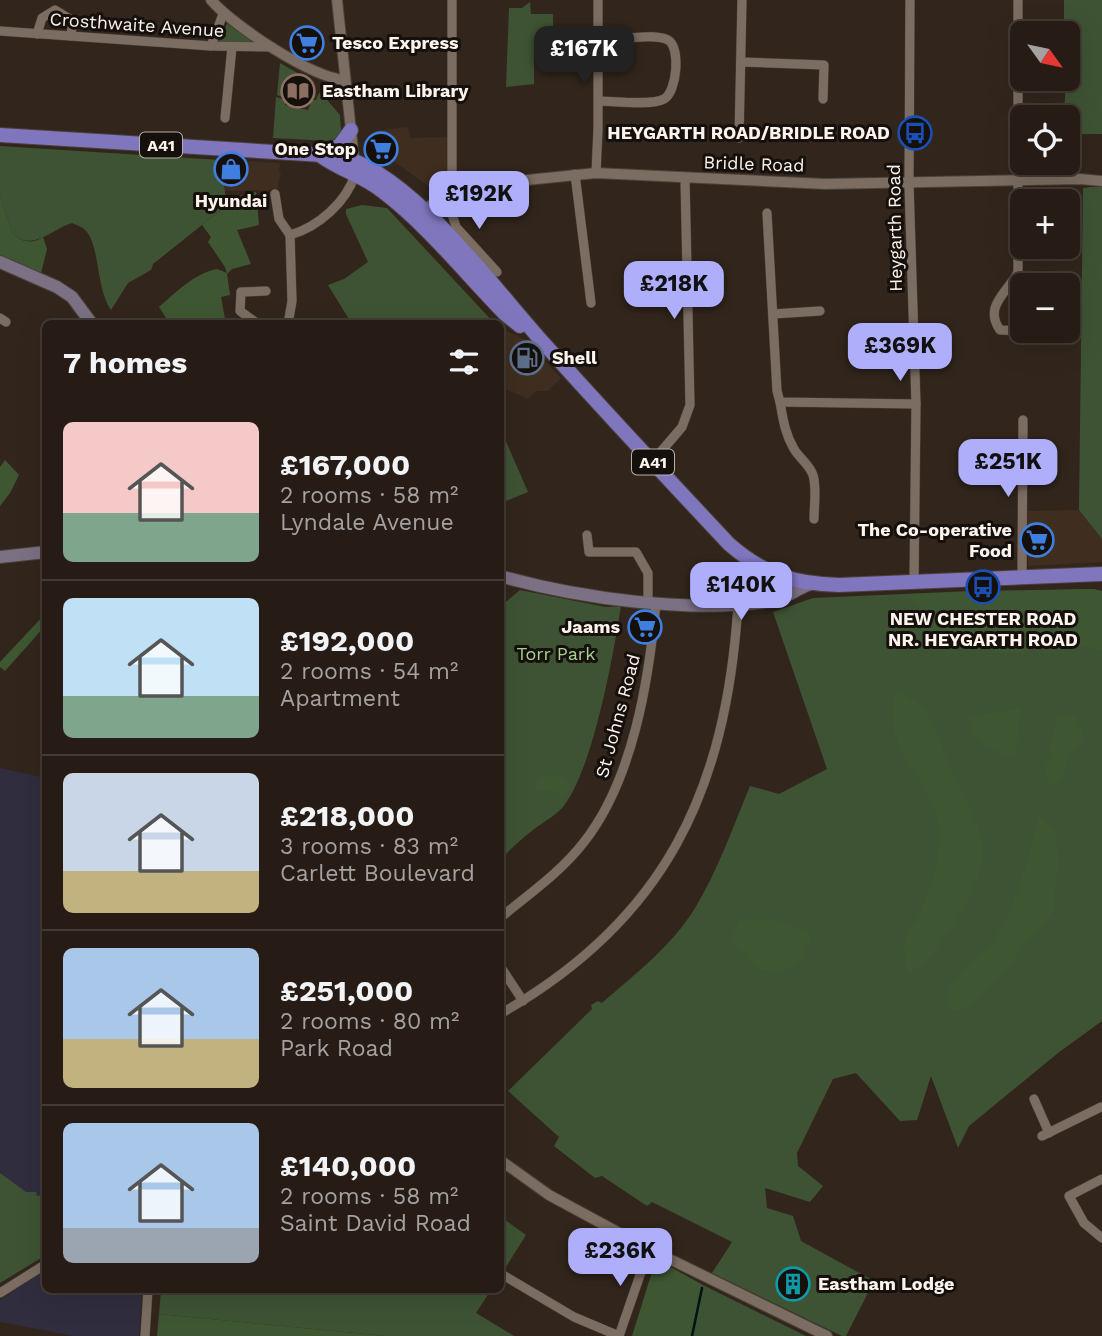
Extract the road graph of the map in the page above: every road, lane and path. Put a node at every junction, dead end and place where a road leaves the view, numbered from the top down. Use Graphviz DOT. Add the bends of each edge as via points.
graph roads {
  1 [pos="211,0"];
  2 [pos="337,0"];
  3 [pos="452,0"];
  4 [pos="598,0"];
  5 [pos="742,0"];
  6 [pos="910,0"];
  7 [pos="1017,0"];
  8 [pos="55,5"];
  9 [pos="223,14"];
  10 [pos="0,31"];
  11 [pos="37,34"];
  12 [pos="71,36"];
  13 [pos="624,38"];
  14 [pos="211,46"];
  15 [pos="232,47"];
  16 [pos="272,47"];
  17 [pos="741,62"];
  18 [pos="345,80"];
  19 [pos="823,99"];
  20 [pos="599,101"];
  21 [pos="225,118"];
  22 [pos="351,130"];
  23 [pos="0,135"];
  24 [pos="739,138"];
  25 [pos="321,156"];
  26 [pos="355,167"];
  27 [pos="596,173"];
  28 [pos="575,174"];
  29 [pos="685,179"];
  30 [pos="1017,181"];
  31 [pos="1102,181"];
  32 [pos="909,184"];
  33 [pos="275,194"];
  34 [pos="447,198"];
  35 [pos="417,212"];
  36 [pos="767,213"];
  37 [pos="436,223"];
  38 [pos="290,235"];
  39 [pos="0,262"];
  40 [pos="497,272"];
  41 [pos="1017,273"];
  42 [pos="1010,285"];
  43 [pos="267,291"];
  44 [pos="591,303"];
  45 [pos="820,311"];
  46 [pos="773,314"];
  47 [pos="89,320"];
  48 [pos="252,320"];
  49 [pos="289,320"];
  50 [pos="1010,330"];
  51 [pos="547,348"];
  52 [pos="780,402"];
  53 [pos="916,404"];
  54 [pos="1023,421"];
  55 [pos="653,461"];
  56 [pos="814,519"];
  57 [pos="587,535"];
  58 [pos="42,552"];
  59 [pos="0,556"];
  60 [pos="765,569"];
  61 [pos="1102,575"];
  62 [pos="504,577"];
  63 [pos="1022,577"];
  64 [pos="791,579"];
  65 [pos="914,582"];
  66 [pos="811,584"];
  67 [pos="765,602"];
  68 [pos="652,603"];
  69 [pos="738,605"];
  70 [pos="504,915"];
  71 [pos="504,972"];
  72 [pos="523,1001"];
  73 [pos="504,1012"];
  74 [pos="1034,1099"];
  75 [pos="1102,1105"];
  76 [pos="504,1163"];
  77 [pos="1102,1179"];
  78 [pos="1102,1238"];
  79 [pos="649,1249"];
  80 [pos="42,1267"];
  81 [pos="504,1276"];
  82 [pos="0,1293"];
  83 [pos="148,1293"];
  84 [pos="145,1336"];
  85 [pos="619,1336"];
  86 [pos="827,1336"];
  1 -- 9 [label="street"];
  2 -- 18 [label="street"];
  3 -- 34 [label="street"];
  4 -- 20 [label="street"];
  5 -- 17 [label="street"];
  6 -- 32 [label="street, Heygarth Road"];
  7 -- 30 [label="street"];
  8 -- 11 [label="street" via="42,18"];
  8 -- 12 [label="street" via="70,19"];
  9 -- 14 [label="street"];
  9 -- 16 [label="street"];
  10 -- 11 [label="street, Crosthwaite Avenue"];
  11 -- 12 [label="street, Crosthwaite Avenue"];
  12 -- 14 [label="street, Crosthwaite Avenue"];
  13 -- 20 [label="street" via="671,42 675,50 673,89 658,101"];
  14 -- 15 [label="street, Crosthwaite Avenue"];
  15 -- 16 [label="street, Crosthwaite Avenue"];
  15 -- 21 [label="street"];
  16 -- 18 [label="street" via="323,75"];
  17 -- 19 [label="street" via="824,65"];
  17 -- 24 [label="street"];
  18 -- 22 [label="street"];
  20 -- 27 [label="street"];
  22 -- 25 [label="highway" via="340,145"];
  22 -- 26 [label="street"];
  23 -- 25 [label="highway, A41"];
  25 -- 26 [label="highway, A41" via="339,156"];
  26 -- 35 [label="highway, A41" via="394,184"];
  26 -- 38 [label="street" via="349,190 332,211"];
  27 -- 28 [label="street, Bridle Road"];
  27 -- 29 [label="street, Bridle Road"];
  28 -- 34 [label="street, Bridle Road" via="517,181"];
  28 -- 44 [label="street"];
  29 -- 32 [label="street, Bridle Road"];
  29 -- 55 [label="street" via="690,405 682,427"];
  30 -- 31 [label="street, Bridle Road"];
  30 -- 32 [label="street, Bridle Road"];
  30 -- 41 [label="street"];
  32 -- 53 [label="street, Heygarth Road"];
  33 -- 38 [label="street" via="279,219"];
  34 -- 35 [label="street, Bridle Road"];
  34 -- 37 [label="street"];
  34 -- 40 [label="street" via="456,227"];
  35 -- 37 [label="highway, A41"];
  35 -- 51 [label="highway, A41" via="505,314"];
  36 -- 46 [label="street"];
  37 -- 51 [label="highway, A41"];
  38 -- 49 [label="street"];
  39 -- 47 [label="main road" via="57,287 72,297"];
  42 -- 50 [label="street" via="994,309 994,323 1000,330"];
  43 -- 48 [label="street" via="240,292 240,311"];
  45 -- 46 [label="street"];
  46 -- 52 [label="street"];
  51 -- 55 [label="highway, A41"];
  52 -- 53 [label="street"];
  52 -- 56 [label="street" via="786,435 812,474"];
  53 -- 65 [label="street, Heygarth Road"];
  54 -- 63 [label="street"];
  55 -- 60 [label="highway, A41" via="729,544"];
  57 -- 68 [label="street, St Johns Road" via="589,552 636,552 648,573"];
  58 -- 59 [label="main road"];
  60 -- 64 [label="highway, A41"];
  60 -- 67 [label="main road"];
  61 -- 63 [label="highway, A41"];
  62 -- 68 [label="main road"];
  63 -- 65 [label="highway, A41"];
  64 -- 66 [label="highway, A41"];
  64 -- 67 [label="main road"];
  65 -- 66 [label="highway, A41"];
  66 -- 67 [label="main road"];
  67 -- 69 [label="main road"];
  68 -- 69 [label="main road"];
  68 -- 70 [label="street, St Johns Road" via="652,655 637,722 610,802 572,856"];
  69 -- 72 [label="street" via="723,716 694,810 677,846 642,899 610,933"];
  71 -- 72 [label="street"];
  72 -- 73 [label="street"];
  74 -- 75 [label="street" via="1046,1134"];
  76 -- 79 [label="street" via="549,1195"];
  77 -- 78 [label="street" via="1069,1196 1084,1223"];
  79 -- 85 [label="street"];
  79 -- 86 [label="street"];
  80 -- 82 [label="street"];
  81 -- 85 [label="street" via="573,1317"];
  83 -- 84 [label="street"];
}
